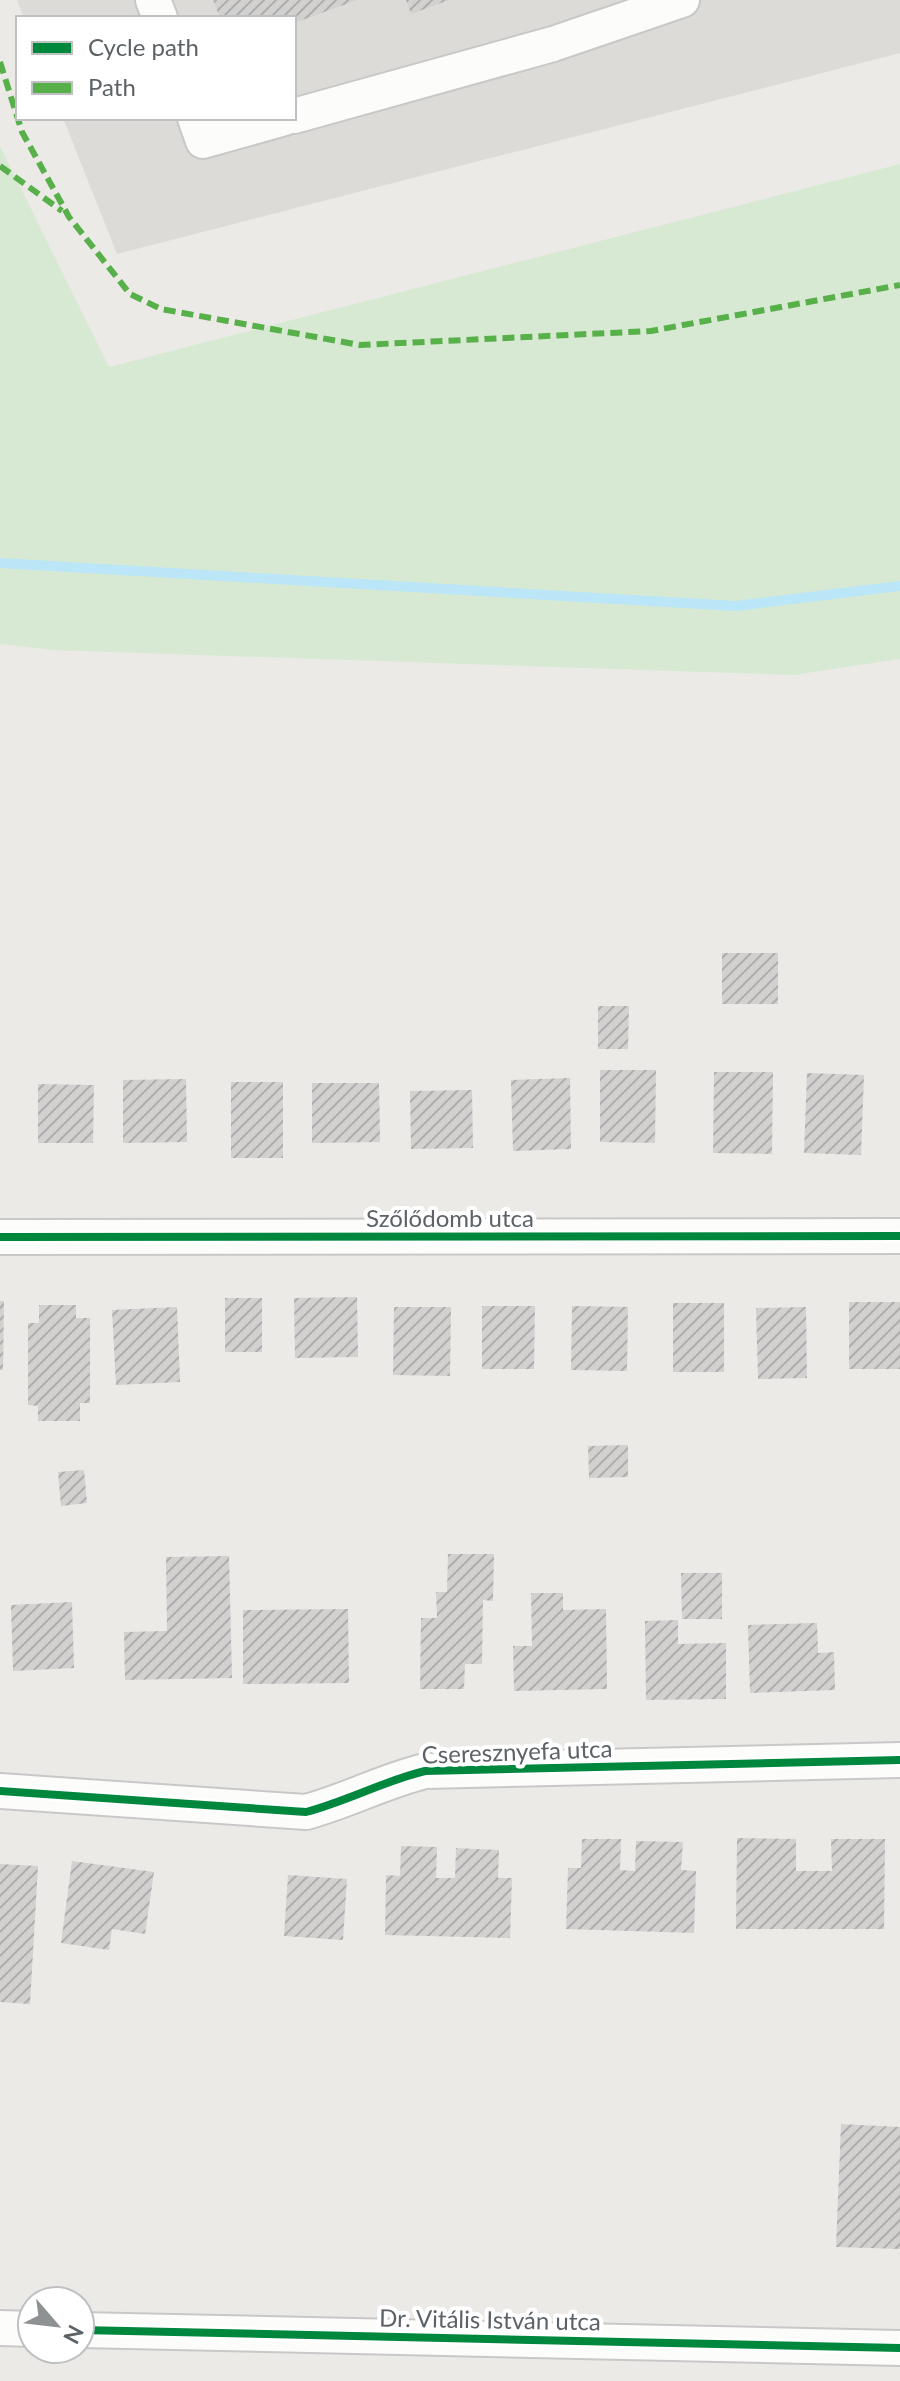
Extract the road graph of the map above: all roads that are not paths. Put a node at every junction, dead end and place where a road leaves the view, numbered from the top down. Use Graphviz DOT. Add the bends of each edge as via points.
graph roads {
  1 [pos="682,0"];
  2 [pos="296,115"];
  3 [pos="196,120"];
  4 [pos="278,120"];
  5 [pos="900,1236"];
  6 [pos="0,1237"];
  7 [pos="900,1760"];
  8 [pos="0,1791"];
  9 [pos="96,2330"];
  10 [pos="900,2348"];
  1 -- 2 [label="street" via="553,44"];
  3 -- 4 [label="street" via="203,141"];
  5 -- 6 [label="street, Szőlődomb utca"];
  7 -- 8 [label="street, Cseresznyefa utca" via="425,1771 306,1812"];
  9 -- 10 [label="street, Dr. Vitális István utca"];
}
